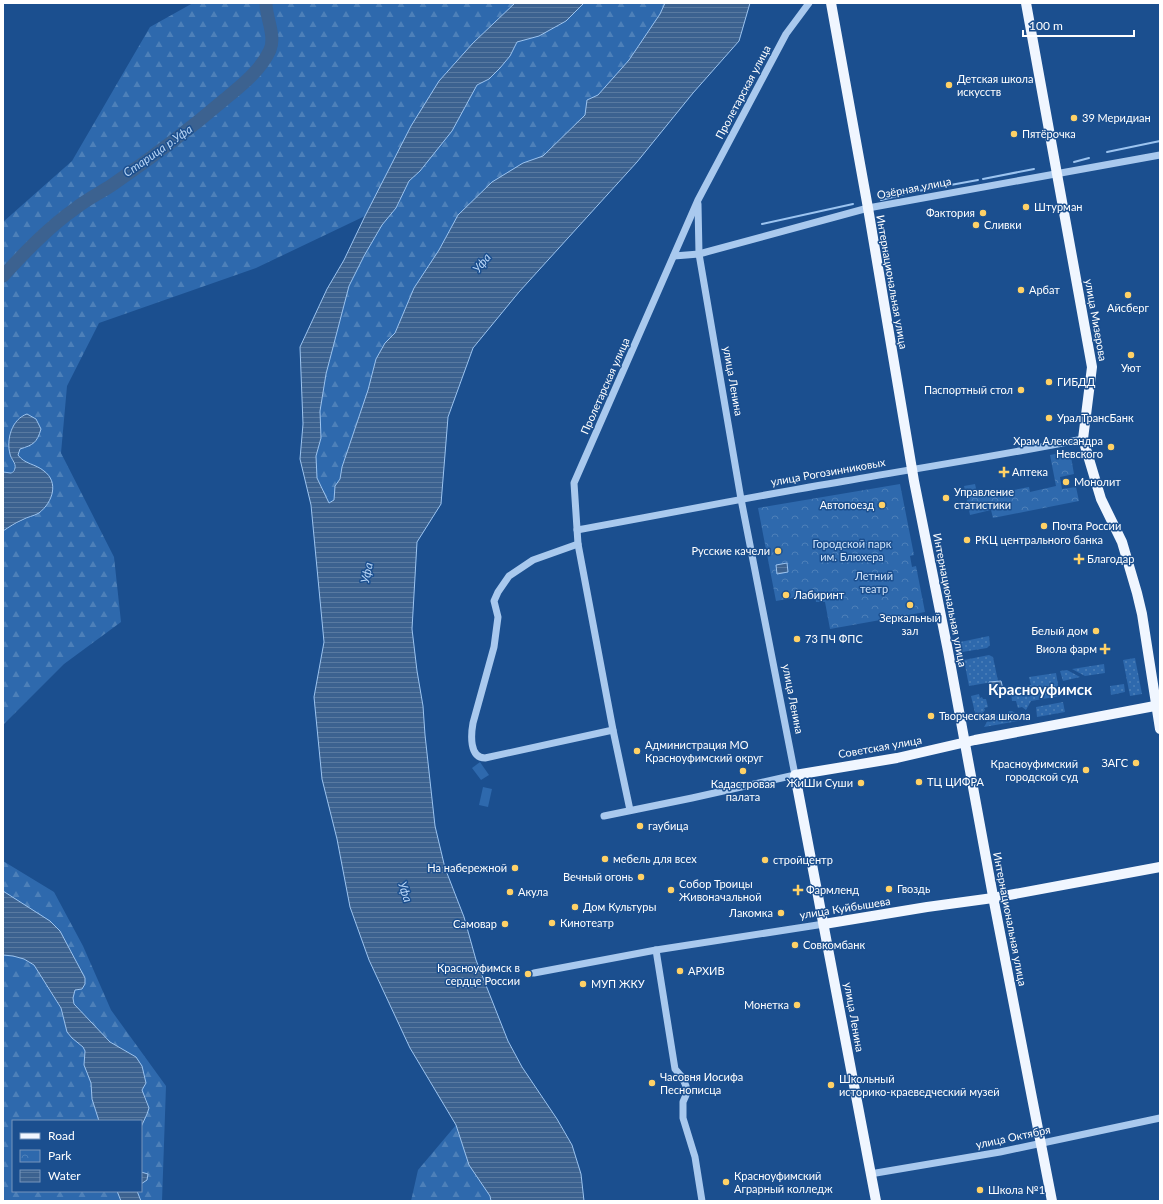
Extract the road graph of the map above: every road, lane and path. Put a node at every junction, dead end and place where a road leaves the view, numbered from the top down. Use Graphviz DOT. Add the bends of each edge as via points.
graph roads {
  1 [pos="809,3"];
  2 [pos="831,3"];
  3 [pos="1026,3"];
  4 [pos="1160,155"];
  5 [pos="1058,174"];
  6 [pos="698,200"];
  7 [pos="868,208"];
  8 [pos="698,254"];
  9 [pos="674,256"];
  10 [pos="1083,439"];
  11 [pos="912,469"];
  12 [pos="741,499"];
  13 [pos="577,530"];
  14 [pos="578,544"];
  15 [pos="1158,706"];
  16 [pos="1160,729"];
  17 [pos="613,730"];
  18 [pos="964,743"];
  19 [pos="795,774"];
  20 [pos="630,810"];
  21 [pos="604,816"];
  22 [pos="1160,867"];
  23 [pos="993,898"];
  24 [pos="824,924"];
  25 [pos="656,950"];
  26 [pos="534,973"];
  27 [pos="1160,1118"];
  28 [pos="1040,1143"];
  29 [pos="870,1174"];
  30 [pos="702,1201"];
  31 [pos="876,1201"];
  32 [pos="1052,1201"];
  1 -- 6 [label="street, Пролетарская улица" via="786,34"];
  2 -- 7 [label="main road, Интернациональная улица"];
  3 -- 5 [label="main road, улица Мизерова"];
  4 -- 5 [label="street, Озёрная улица"];
  5 -- 7 [label="street, Озёрная улица"];
  5 -- 10 [label="main road, улица Мизерова" via="1092,367"];
  6 -- 8 [label="street, улица Ленина"];
  6 -- 9 [label="street, Пролетарская улица"];
  7 -- 8 [label="street, Озёрная улица"];
  7 -- 11 [label="main road, Интернациональная улица"];
  8 -- 9 [label="street, Озёрная улица"];
  8 -- 12 [label="street, улица Ленина"];
  9 -- 13 [label="street, Пролетарская улица" via="574,483"];
  10 -- 11 [label="street, улица Рогозинниковых"];
  10 -- 15 [label="main road, улица Мизерова" via="1101,499 1122,542 1137,593"];
  11 -- 12 [label="street, улица Рогозинниковых"];
  11 -- 18 [label="main road, Интернациональная улица"];
  12 -- 13 [label="street, улица Рогозинниковых"];
  12 -- 19 [label="street, улица Ленина"];
  13 -- 14 [label="street, Пролетарская улица"];
  14 -- 17 [label="street, Пролетарская улица"];
  14 -- 17 [label="street" via="533,560 509,576 498,592 494,601 498,617 494,648 471,730 472,747 479,757 485,758"];
  15 -- 16 [label="main road, улица Мизерова"];
  15 -- 18 [label="main road, Советская улица"];
  17 -- 20 [label="street, Пролетарская улица"];
  18 -- 19 [label="main road, Советская улица" via="897,758"];
  18 -- 23 [label="main road, Интернациональная улица"];
  19 -- 20 [label="street, Советская улица"];
  19 -- 24 [label="main road, улица Ленина"];
  20 -- 21 [label="street, Советская улица"];
  22 -- 23 [label="main road, улица Куйбышева"];
  23 -- 24 [label="main road, улица Куйбышева"];
  23 -- 28 [label="main road, Интернациональная улица"];
  24 -- 25 [label="street, улица Куйбышева"];
  24 -- 29 [label="main road, улица Ленина"];
  25 -- 26 [label="street, улица Куйбышева"];
  25 -- 30 [label="street" via="675,1069 686,1086 682,1102 684,1118 695,1157"];
  27 -- 28 [label="street, улица Октября"];
  28 -- 29 [label="street, улица Октября"];
  28 -- 32 [label="main road, Интернациональная улица"];
  29 -- 31 [label="main road, улица Ленина"];
}
